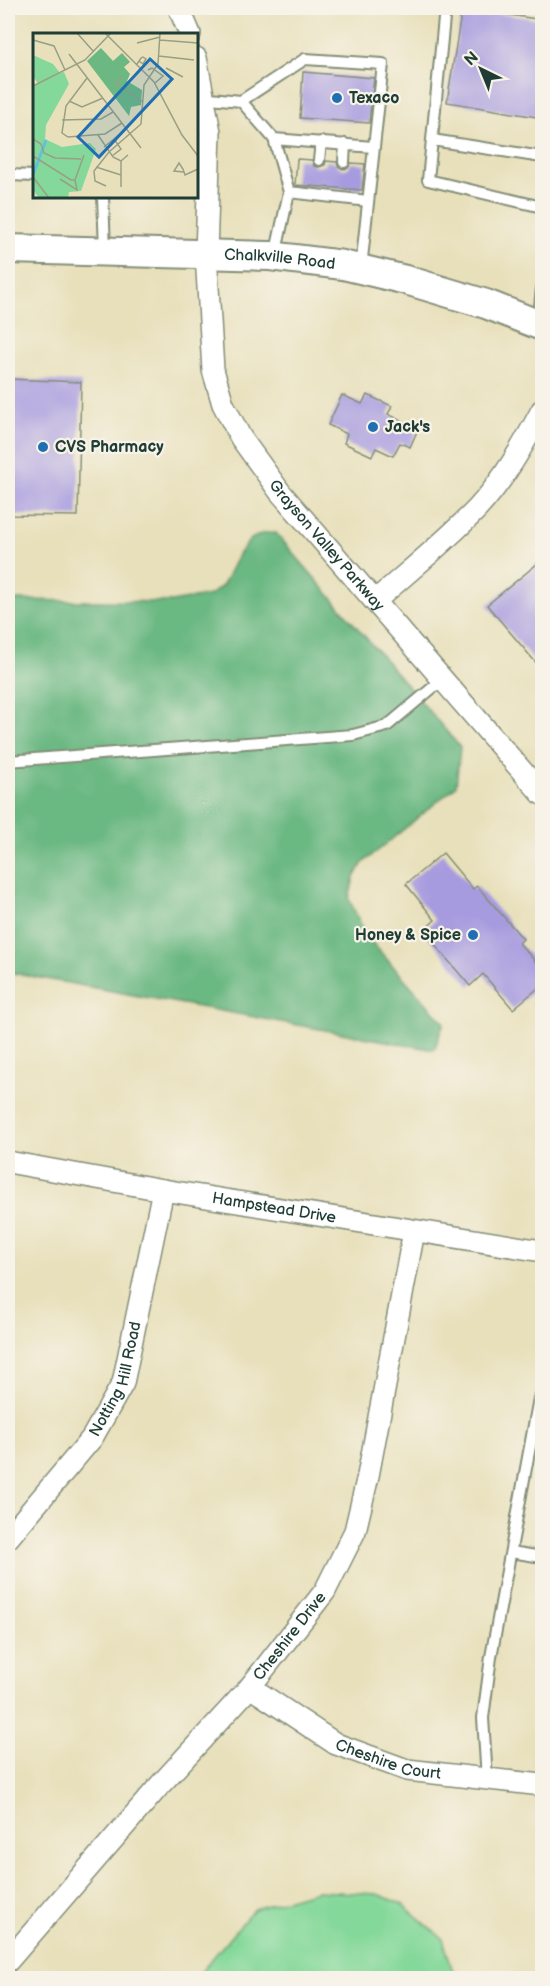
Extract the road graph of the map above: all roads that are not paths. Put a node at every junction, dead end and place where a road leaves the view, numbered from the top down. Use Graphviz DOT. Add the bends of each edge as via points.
graph roads {
  1 [pos="179,8"];
  2 [pos="445,8"];
  3 [pos="190,33"];
  4 [pos="198,78"];
  5 [pos="200,97"];
  6 [pos="241,101"];
  7 [pos="274,139"];
  8 [pos="432,140"];
  9 [pos="321,142"];
  10 [pos="345,144"];
  11 [pos="373,147"];
  12 [pos="543,157"];
  13 [pos="319,160"];
  14 [pos="344,162"];
  15 [pos="33,176"];
  16 [pos="8,177"];
  17 [pos="289,192"];
  18 [pos="103,198"];
  19 [pos="368,201"];
  20 [pos="543,207"];
  21 [pos="8,249"];
  22 [pos="105,251"];
  23 [pos="206,254"];
  24 [pos="275,256"];
  25 [pos="361,269"];
  26 [pos="543,288"];
  27 [pos="540,325"];
  28 [pos="543,410"];
  29 [pos="375,601"];
  30 [pos="443,679"];
  31 [pos="8,760"];
  32 [pos="543,794"];
  33 [pos="8,1162"];
  34 [pos="163,1190"];
  35 [pos="414,1231"];
  36 [pos="543,1251"];
  37 [pos="539,1398"];
  38 [pos="8,1538"];
  39 [pos="511,1552"];
  40 [pos="543,1557"];
  41 [pos="250,1687"];
  42 [pos="487,1779"];
  43 [pos="543,1785"];
  44 [pos="8,1961"];
  1 -- 3 [label="street"];
  2 -- 8 [label="lane"];
  4 -- 5 [label="street, Grayson Valley Parkway"];
  5 -- 6 [label="lane"];
  5 -- 23 [label="street, Grayson Valley Parkway" via="210,132"];
  6 -- 7 [label="lane"];
  6 -- 11 [label="lane" via="305,59 383,64"];
  7 -- 9 [label="lane"];
  7 -- 17 [label="lane"];
  8 -- 12 [label="lane"];
  8 -- 20 [label="lane" via="428,180"];
  9 -- 10 [label="lane"];
  9 -- 13 [label="lane"];
  10 -- 11 [label="lane"];
  10 -- 14 [label="lane"];
  11 -- 19 [label="lane"];
  15 -- 16 [label="lane"];
  17 -- 19 [label="lane" via="340,193"];
  17 -- 24 [label="lane"];
  18 -- 22 [label="lane"];
  19 -- 25 [label="lane"];
  21 -- 22 [label="main road, Chalkville Road"];
  22 -- 23 [label="main road, Chalkville Road"];
  23 -- 24 [label="main road, Chalkville Road"];
  23 -- 29 [label="street, Grayson Valley Parkway" via="213,370 223,404 241,438 280,492"];
  24 -- 25 [label="main road, Chalkville Road"];
  25 -- 27 [label="main road, Chalkville Road" via="486,304"];
  26 -- 27 [label="lane"];
  28 -- 29 [label="street" via="508,468 478,507"];
  29 -- 30 [label="street, Grayson Valley Parkway"];
  30 -- 31 [label="lane" via="387,726 353,735"];
  30 -- 32 [label="street, Grayson Valley Parkway"];
  33 -- 34 [label="street, Hampstead Drive"];
  34 -- 35 [label="street, Hampstead Drive"];
  34 -- 38 [label="street, Notting Hill Road" via="123,1383 92,1438"];
  35 -- 36 [label="street, Hampstead Drive"];
  35 -- 41 [label="street, Cheshire Drive" via="355,1531 325,1591"];
  37 -- 39 [label="lane"];
  39 -- 40 [label="lane"];
  39 -- 42 [label="lane" via="483,1718"];
  41 -- 42 [label="street, Cheshire Court" via="336,1744 407,1770"];
  41 -- 44 [label="street, Cheshire Drive"];
  42 -- 43 [label="street, Cheshire Court"];
}
